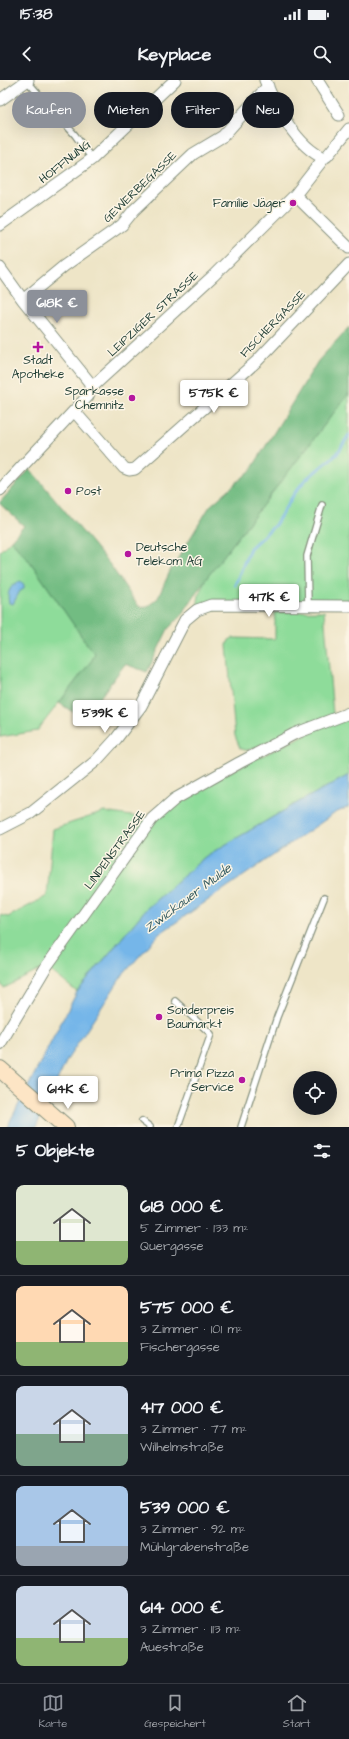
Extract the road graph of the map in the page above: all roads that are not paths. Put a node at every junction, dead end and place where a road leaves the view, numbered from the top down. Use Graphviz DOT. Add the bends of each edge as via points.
graph roads {
  1 [pos="28,80"];
  2 [pos="175,80"];
  3 [pos="316,80"];
  4 [pos="267,83"];
  5 [pos="0,100"];
  6 [pos="340,115"];
  7 [pos="349,129"];
  8 [pos="324,158"];
  9 [pos="92,159"];
  10 [pos="295,195"];
  11 [pos="0,225"];
  12 [pos="349,248"];
  13 [pos="349,264"];
  14 [pos="0,268"];
  15 [pos="23,300"];
  16 [pos="90,389"];
  17 [pos="74,411"];
  18 [pos="0,490"];
  19 [pos="322,505"];
  20 [pos="308,606"];
  21 [pos="349,606"];
  22 [pos="349,713"];
  23 [pos="0,829"];
  24 [pos="324,898"];
  25 [pos="175,1001"];
  26 [pos="0,1044"];
  27 [pos="0,1069"];
  28 [pos="142,1121"];
  29 [pos="66,1127"];
  30 [pos="150,1127"];
  31 [pos="178,1127"];
  32 [pos="241,1127"];
  1 -- 5 [label="street"];
  1 -- 9 [label="lane"];
  2 -- 9 [label="street, HOFFNUNG"];
  3 -- 6 [label="street"];
  4 -- 8 [label="street" via="277,107 289,125 301,140"];
  4 -- 15 [label="street, GEWERBEGASSE" via="223,136 193,154 134,210 122,225 64,266"];
  7 -- 8 [label="street, LEIPZIGER STRASSE"];
  8 -- 10 [label="street, LEIPZIGER STRASSE"];
  9 -- 11 [label="street, HOFFNUNG"];
  10 -- 12 [label="street"];
  10 -- 16 [label="street, LEIPZIGER STRASSE" via="213,276"];
  13 -- 17 [label="street, FISCHERGASSE" via="258,360 135,469 124,468"];
  14 -- 15 [label="street"];
  15 -- 16 [label="street" via="90,384"];
  16 -- 17 [label="street, LEIPZIGER STRASSE" via="90,393"];
  17 -- 18 [label="street, LEIPZIGER STRASSE"];
  19 -- 20 [label="lane" via="307,556"];
  20 -- 21 [label="street"];
  20 -- 23 [label="street" via="211,606 197,610 185,620 140,706 116,739 96,761 66,786 31,813"];
  22 -- 26 [label="street, LINDENSTRASSE" via="294,734 238,763 175,799 152,819 46,967"];
  24 -- 32 [label="lane" via="277,1017"];
  25 -- 31 [label="lane" via="211,1034"];
  27 -- 29 [label="street"];
  28 -- 30 [label="lane"];
}
